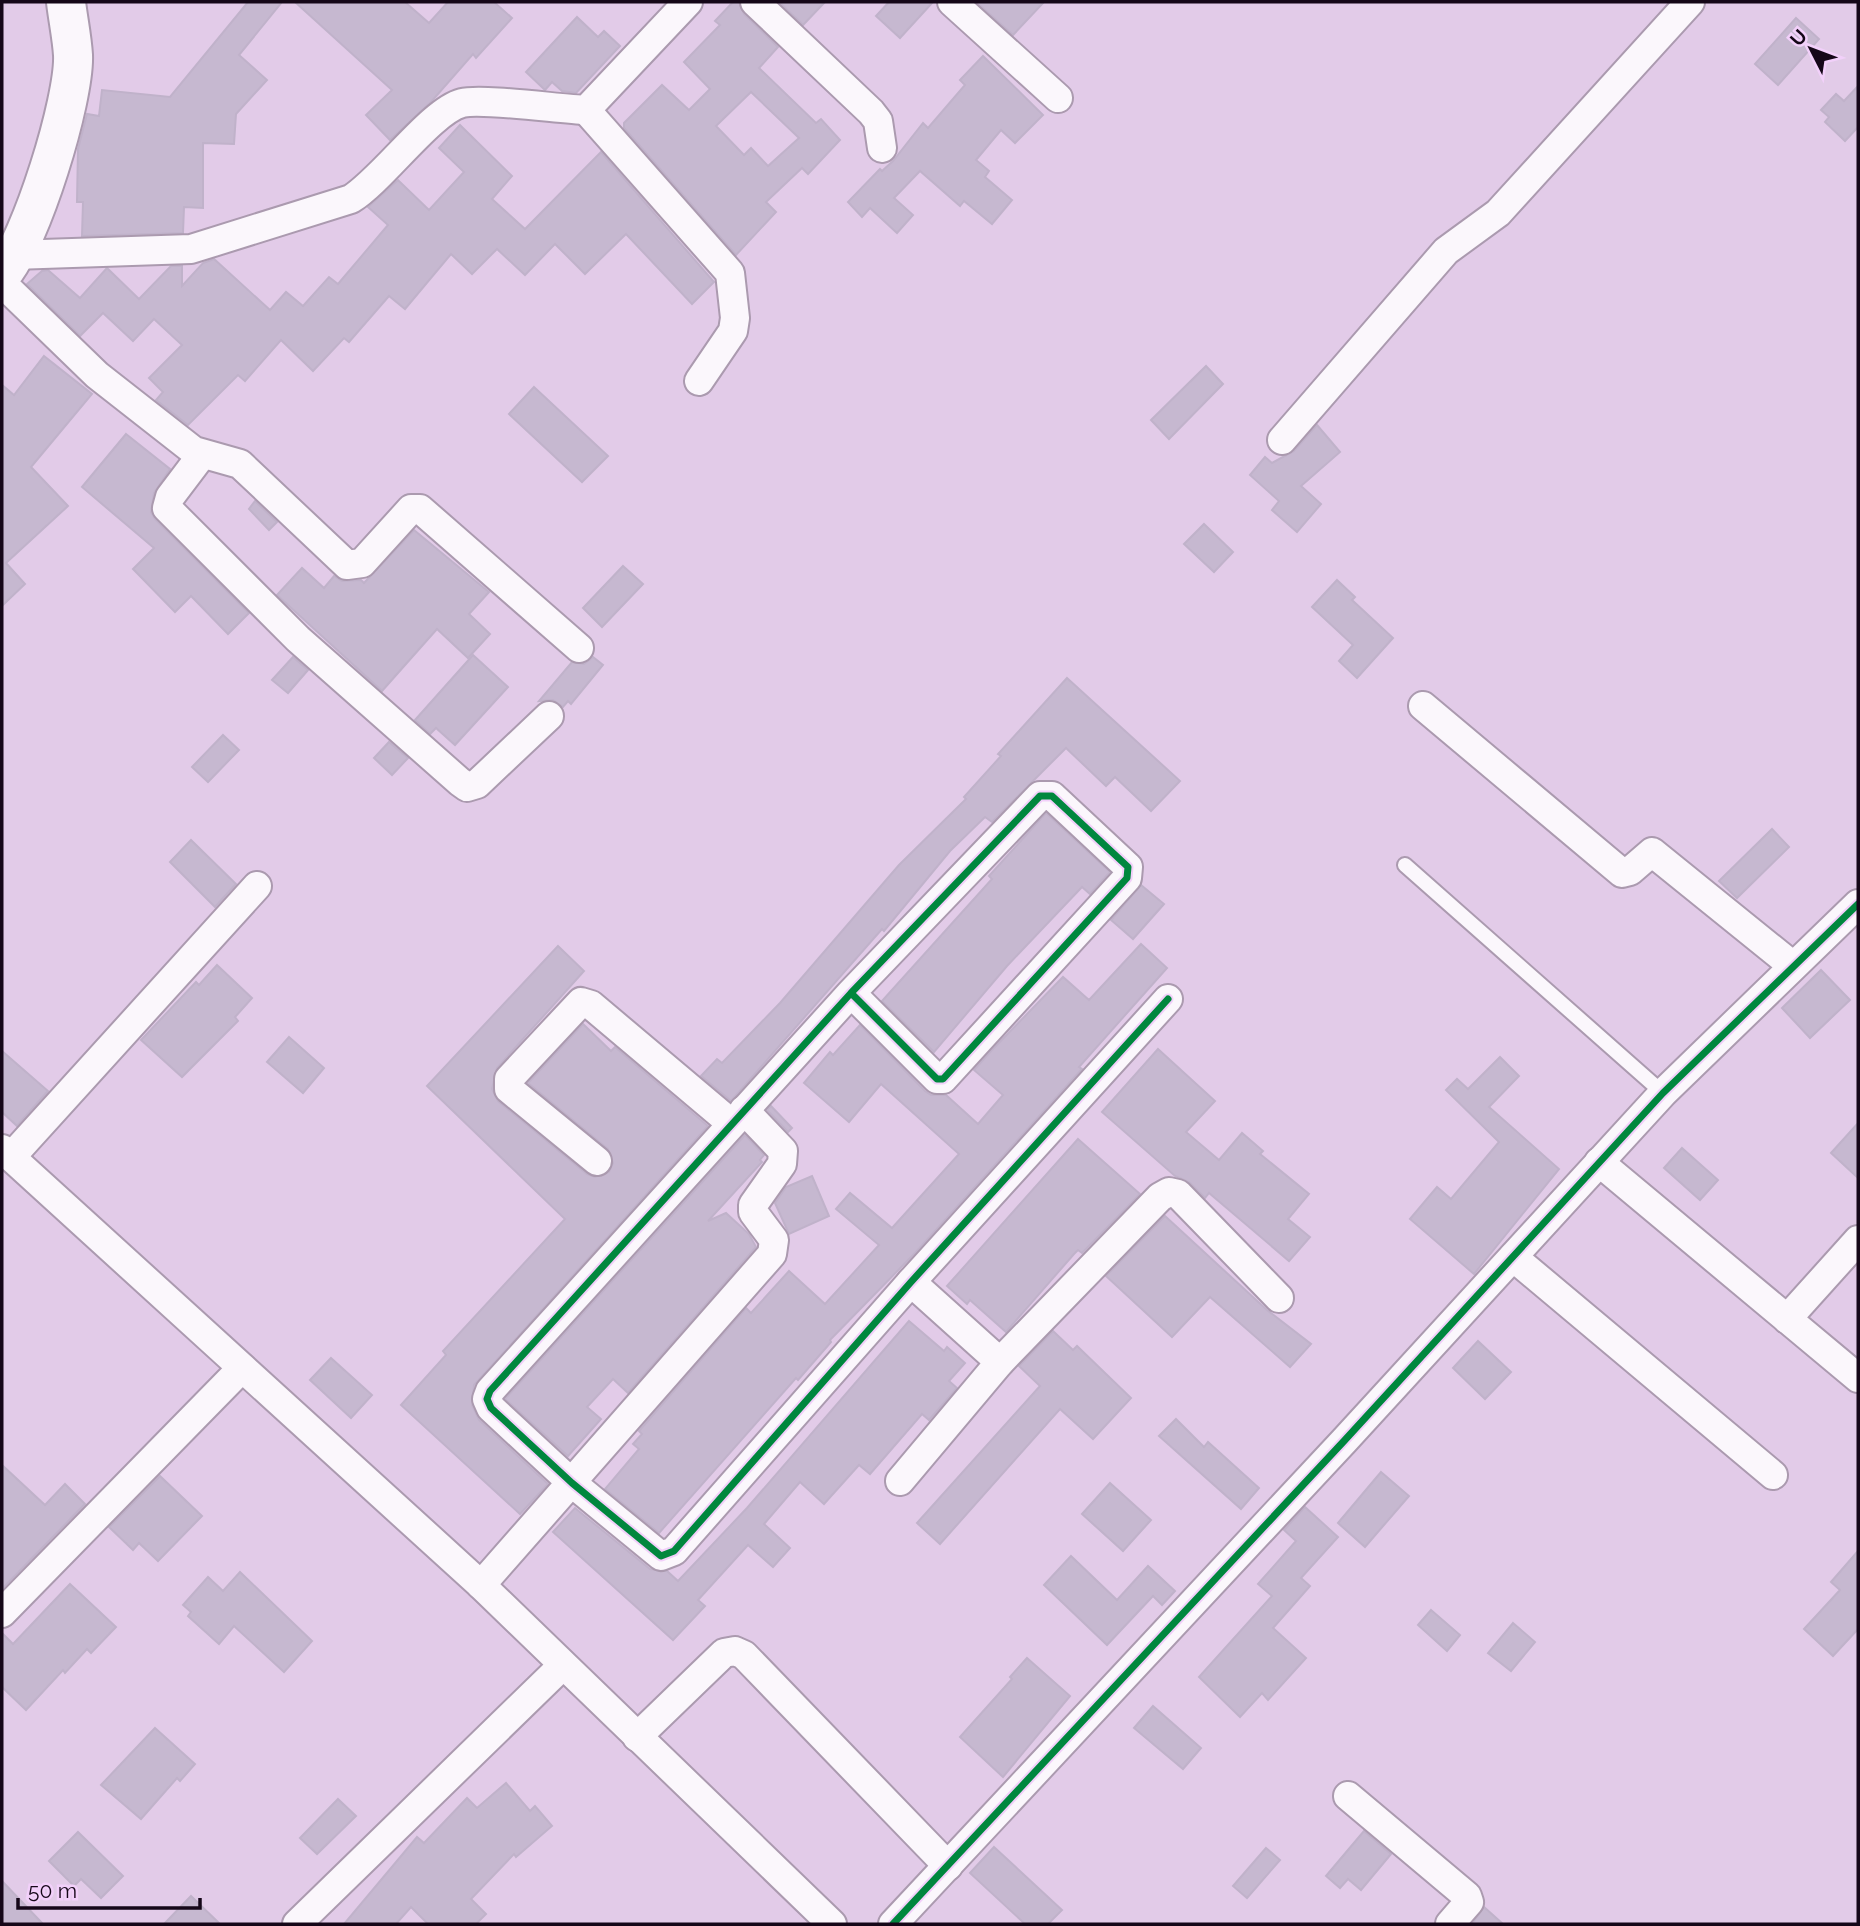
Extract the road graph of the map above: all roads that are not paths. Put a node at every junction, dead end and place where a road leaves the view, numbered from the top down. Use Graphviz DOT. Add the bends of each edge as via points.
graph roads {
  1 [pos="66,2"];
  2 [pos="688,2"];
  3 [pos="755,2"];
  4 [pos="952,2"];
  5 [pos="1690,2"];
  6 [pos="1058,97"];
  7 [pos="586,110"];
  8 [pos="882,148"];
  9 [pos="5,271"];
  10 [pos="699,381"];
  11 [pos="1282,440"];
  12 [pos="201,456"];
  13 [pos="579,648"];
  14 [pos="1423,706"];
  15 [pos="549,716"];
  16 [pos="1405,865"];
  17 [pos="257,886"];
  18 [pos="1858,904"];
  19 [pos="1793,967"];
  20 [pos="851,993"];
  21 [pos="1168,999"];
  22 [pos="1663,1093"];
  23 [pos="737,1116"];
  24 [pos="7,1153"];
  25 [pos="597,1161"];
  26 [pos="1599,1162"];
  27 [pos="1858,1240"];
  28 [pos="1513,1257"];
  29 [pos="911,1282"];
  30 [pos="1279,1298"];
  31 [pos="1787,1319"];
  32 [pos="1000,1362"];
  33 [pos="242,1368"];
  34 [pos="1858,1377"];
  35 [pos="1773,1475"];
  36 [pos="900,1480"];
  37 [pos="572,1483"];
  38 [pos="481,1585"];
  39 [pos="2,1613"];
  40 [pos="562,1666"];
  41 [pos="637,1737"];
  42 [pos="1348,1796"];
  43 [pos="948,1866"];
  44 [pos="297,1924"];
  45 [pos="832,1924"];
  46 [pos="893,1924"];
  47 [pos="1450,1924"];
  1 -- 9 [label="street" via="73,57 58,141"];
  2 -- 7 [label="street"];
  3 -- 8 [label="street" via="871,112 878,121"];
  4 -- 6 [label="street"];
  5 -- 11 [label="street" via="1498,213 1456,243"];
  7 -- 9 [label="street" via="464,102 442,114 351,199 191,249"];
  7 -- 10 [label="street" via="730,272 733,331"];
  9 -- 12 [label="street" via="88,368"];
  12 -- 13 [label="street" via="240,464 352,566 362,563 411,509 425,511"];
  12 -- 15 [label="street" via="170,497 167,508 298,639 460,782 467,787 477,785"];
  14 -- 19 [label="street" via="1622,873 1652,852 1662,857"];
  16 -- 22 [label="lane"];
  17 -- 24 [label="street"];
  18 -- 19 [label="street"];
  19 -- 22 [label="street"];
  20 -- 20 [label="street" via="937,1079 943,1079 1127,878 1128,867 1052,796 1040,796"];
  20 -- 23 [label="street"];
  21 -- 29 [label="street"];
  22 -- 26 [label="street"];
  23 -- 25 [label="street" via="581,1002 509,1079 509,1089"];
  23 -- 37 [label="street" via="783,1151 782,1164 753,1205 753,1212 774,1240 772,1254"];
  23 -- 37 [label="street" via="486,1399"];
  24 -- 33 [label="street"];
  26 -- 28 [label="street"];
  26 -- 31 [label="street"];
  27 -- 31 [label="street"];
  28 -- 35 [label="street"];
  28 -- 43 [label="street"];
  29 -- 32 [label="street"];
  29 -- 37 [label="street" via="668,1555 661,1556"];
  30 -- 32 [label="street" via="1178,1194 1169,1192"];
  31 -- 34 [label="street"];
  32 -- 36 [label="street"];
  33 -- 38 [label="street"];
  33 -- 39 [label="street"];
  37 -- 38 [label="street"];
  38 -- 40 [label="street"];
  40 -- 41 [label="street"];
  40 -- 44 [label="street"];
  41 -- 43 [label="street" via="724,1653 735,1651 744,1655"];
  41 -- 45 [label="street"];
  42 -- 47 [label="street" via="1467,1896 1469,1902"];
  43 -- 46 [label="street"];
}
